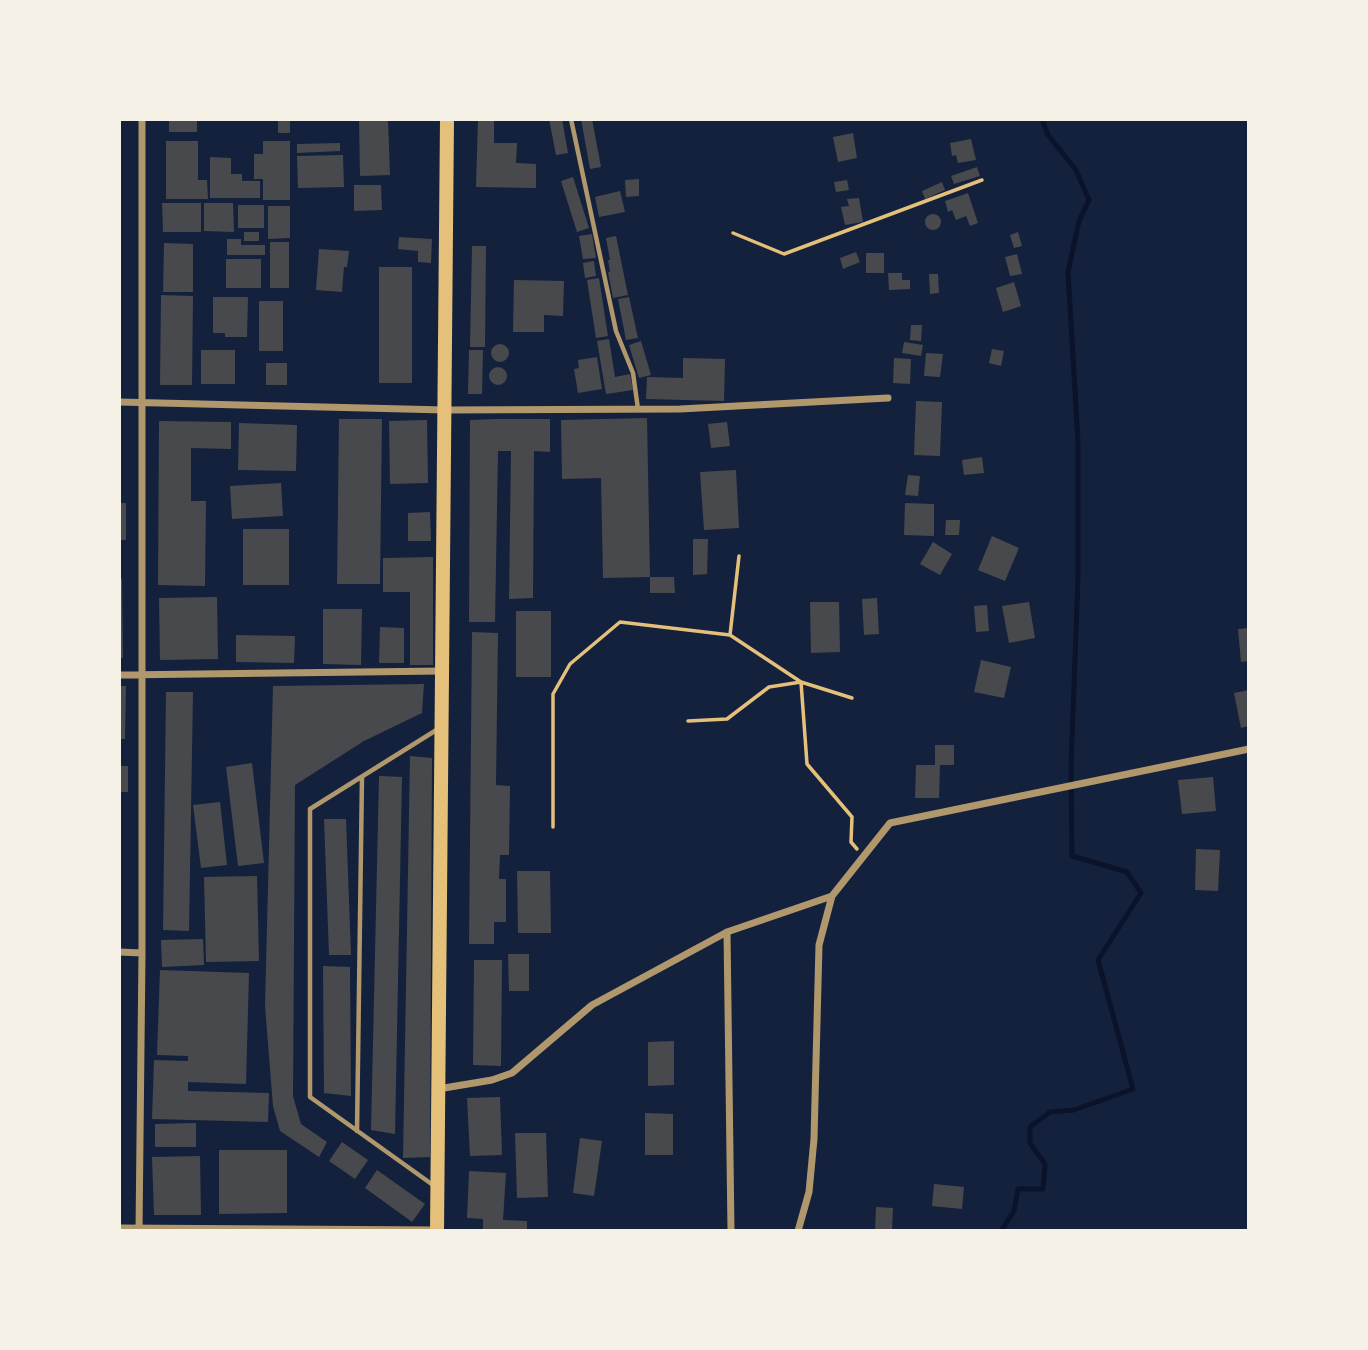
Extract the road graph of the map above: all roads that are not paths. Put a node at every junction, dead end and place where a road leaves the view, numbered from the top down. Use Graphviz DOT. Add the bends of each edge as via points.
graph roads {
  1 [pos="142,119"];
  2 [pos="447,119"];
  3 [pos="572,119"];
  4 [pos="888,398"];
  5 [pos="119,402"];
  6 [pos="141,402"];
  7 [pos="638,409"];
  8 [pos="445,410"];
  9 [pos="442,671"];
  10 [pos="141,674"];
  11 [pos="119,675"];
  12 [pos="442,726"];
  13 [pos="1249,749"];
  14 [pos="362,776"];
  15 [pos="832,896"];
  16 [pos="727,932"];
  17 [pos="119,952"];
  18 [pos="142,953"];
  19 [pos="438,1088"];
  20 [pos="357,1131"];
  21 [pos="437,1188"];
  22 [pos="119,1228"];
  23 [pos="139,1229"];
  24 [pos="437,1231"];
  25 [pos="731,1231"];
  26 [pos="798,1231"];
  1 -- 6 [label="street"];
  2 -- 8 [label="highway"];
  3 -- 7 [label="lane" via="615,331 634,373"];
  4 -- 7 [label="street"];
  5 -- 6 [label="street"];
  6 -- 8 [label="street"];
  6 -- 10 [label="street"];
  7 -- 8 [label="street"];
  8 -- 9 [label="highway"];
  9 -- 10 [label="street"];
  9 -- 12 [label="highway"];
  10 -- 11 [label="street"];
  10 -- 18 [label="street"];
  12 -- 14 [label="lane"];
  12 -- 19 [label="highway"];
  13 -- 15 [label="street" via="890,822"];
  14 -- 20 [label="lane"];
  14 -- 20 [label="lane" via="310,809 310,1097"];
  15 -- 16 [label="street"];
  15 -- 26 [label="street" via="819,945 814,1139 809,1192"];
  16 -- 19 [label="street" via="592,1005 512,1073"];
  16 -- 25 [label="street"];
  17 -- 18 [label="street"];
  18 -- 23 [label="street"];
  19 -- 21 [label="highway"];
  20 -- 21 [label="lane"];
  21 -- 24 [label="highway"];
  22 -- 23 [label="street"];
  23 -- 24 [label="street"];
}
